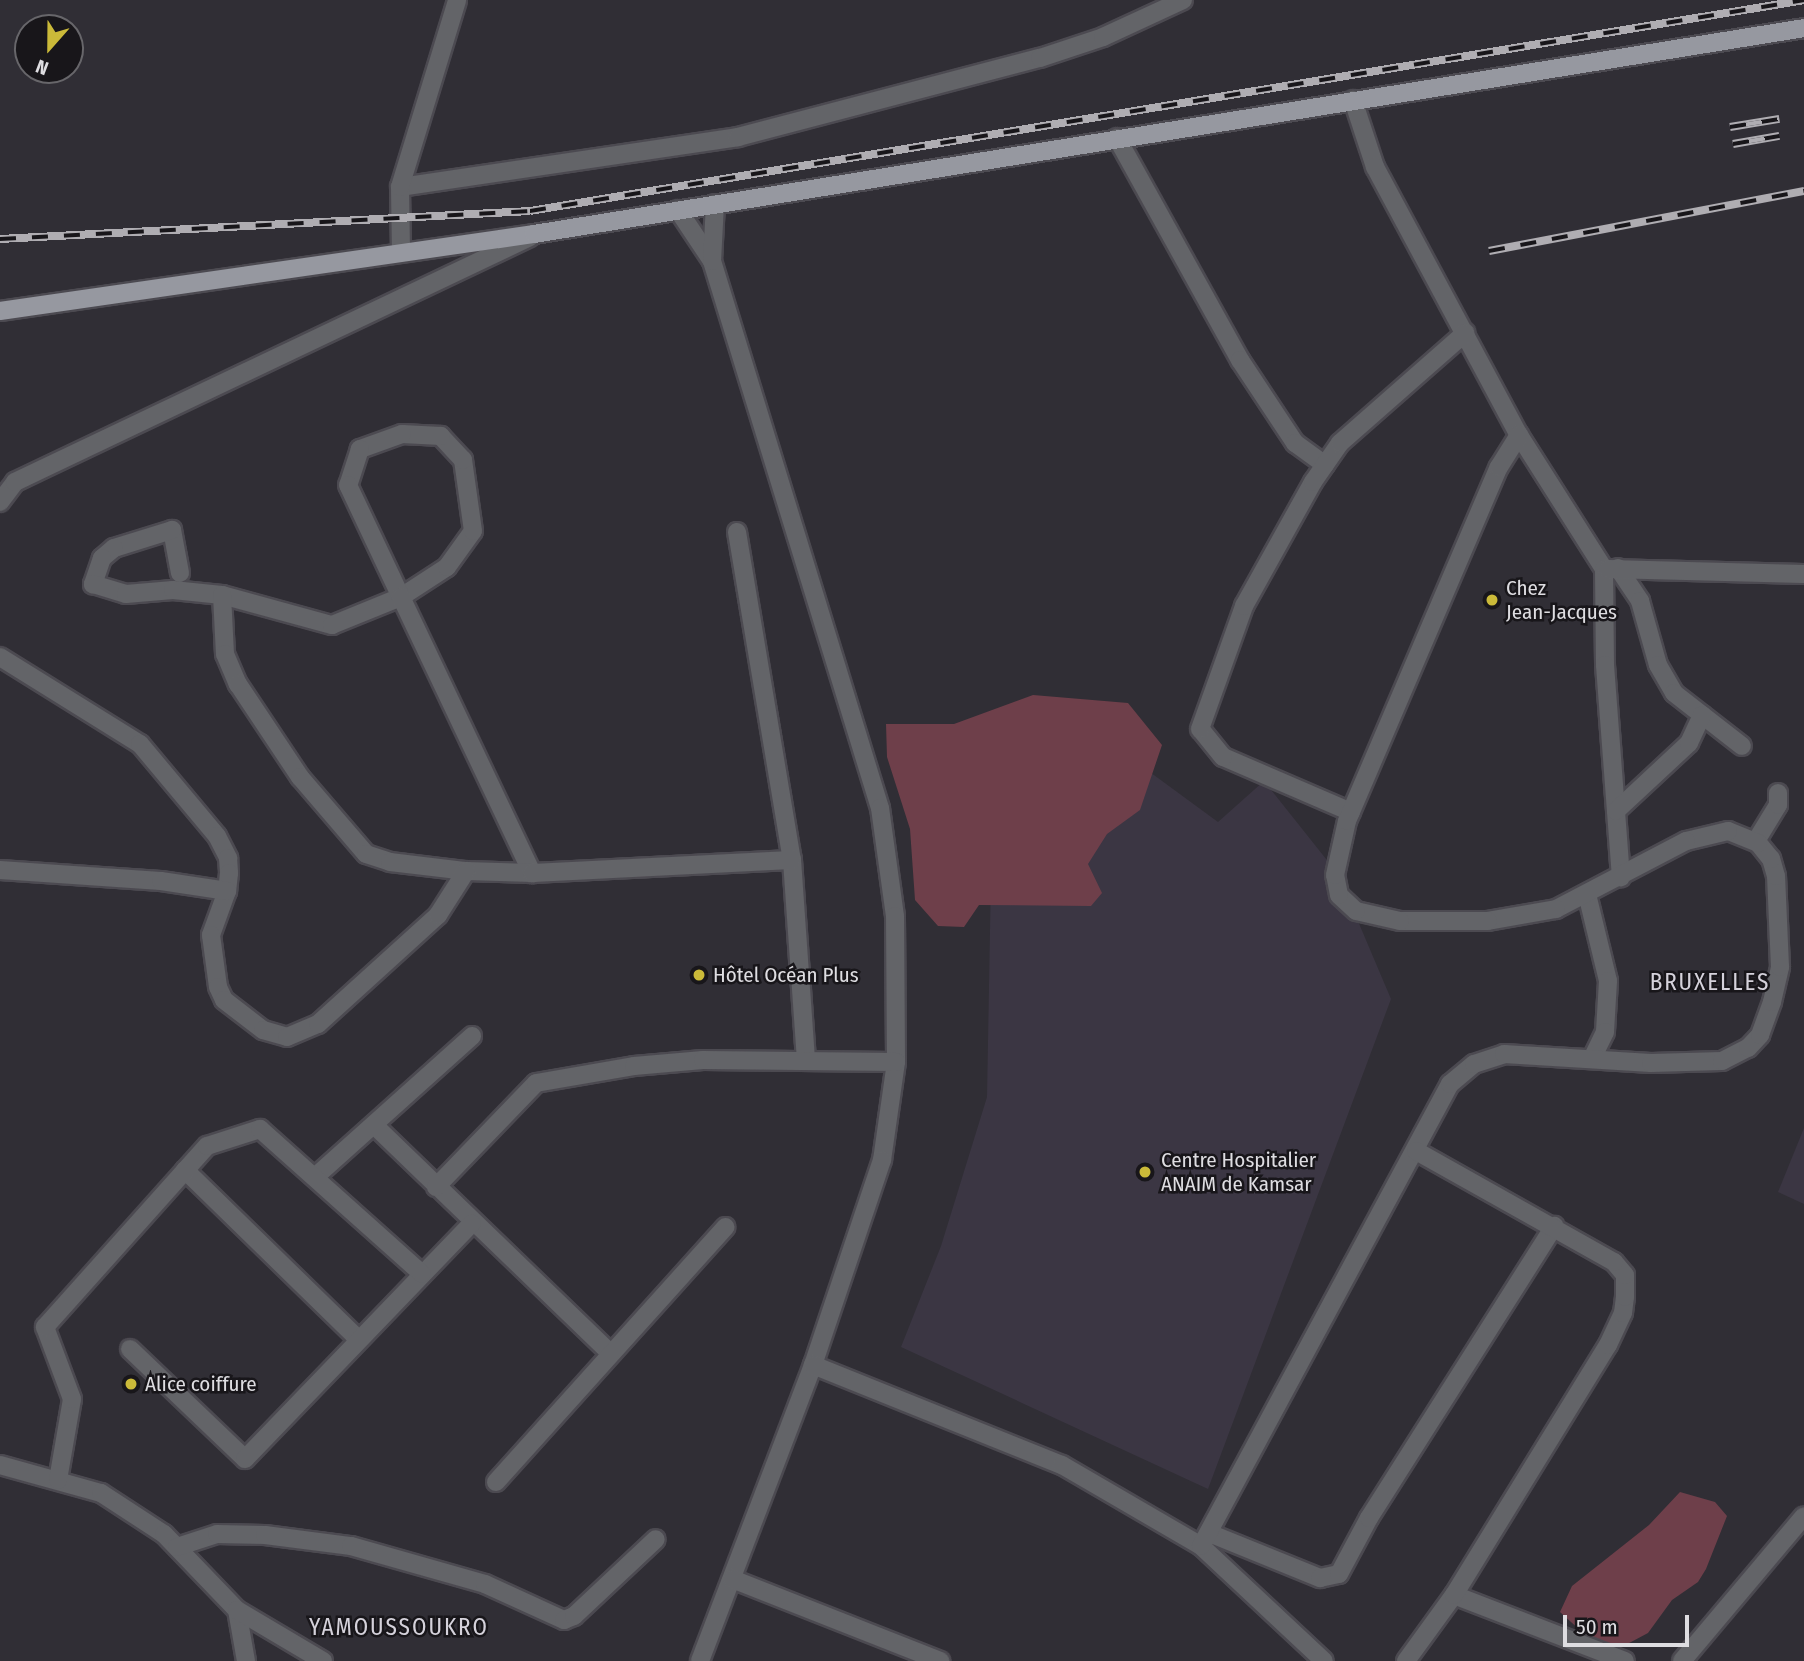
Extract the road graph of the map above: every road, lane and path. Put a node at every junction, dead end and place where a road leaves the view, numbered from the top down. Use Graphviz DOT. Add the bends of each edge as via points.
graph roads {
  1 [pos="457,0"];
  2 [pos="1183,0"];
  3 [pos="1804,28"];
  4 [pos="1353,100"];
  5 [pos="1117,138"];
  6 [pos="400,187"];
  7 [pos="715,204"];
  8 [pos="678,210"];
  9 [pos="534,234"];
  10 [pos="401,252"];
  11 [pos="712,261"];
  12 [pos="0,311"];
  13 [pos="1465,333"];
  14 [pos="1519,435"];
  15 [pos="1325,465"];
  16 [pos="7,479"];
  17 [pos="0,502"];
  18 [pos="737,532"];
  19 [pos="1611,568"];
  20 [pos="180,573"];
  21 [pos="1804,574"];
  22 [pos="222,595"];
  23 [pos="401,597"];
  24 [pos="0,657"];
  25 [pos="1702,715"];
  26 [pos="1742,747"];
  27 [pos="1778,793"];
  28 [pos="1351,811"];
  29 [pos="1616,811"];
  30 [pos="1756,841"];
  31 [pos="792,860"];
  32 [pos="0,870"];
  33 [pos="466,871"];
  34 [pos="532,873"];
  35 [pos="1621,877"];
  36 [pos="228,891"];
  37 [pos="1587,894"];
  38 [pos="472,1035"];
  39 [pos="1593,1057"];
  40 [pos="806,1058"];
  41 [pos="896,1062"];
  42 [pos="374,1125"];
  43 [pos="1416,1152"];
  44 [pos="185,1170"];
  45 [pos="315,1177"];
  46 [pos="436,1187"];
  47 [pos="472,1223"];
  48 [pos="1554,1226"];
  49 [pos="726,1227"];
  50 [pos="422,1274"];
  51 [pos="359,1340"];
  52 [pos="130,1349"];
  53 [pos="610,1353"];
  54 [pos="813,1365"];
  55 [pos="0,1465"];
  56 [pos="58,1480"];
  57 [pos="496,1482"];
  58 [pos="1804,1516"];
  59 [pos="656,1539"];
  60 [pos="1205,1539"];
  61 [pos="177,1546"];
  62 [pos="732,1579"];
  63 [pos="1454,1595"];
  64 [pos="237,1610"];
  65 [pos="246,1661"];
  66 [pos="323,1661"];
  67 [pos="700,1661"];
  68 [pos="940,1661"];
  69 [pos="1324,1661"];
  70 [pos="1406,1661"];
  71 [pos="1625,1661"];
  72 [pos="1682,1661"];
  1 -- 6 [label="street"];
  2 -- 6 [label="street" via="1103,37 1040,58 738,136"];
  3 -- 4 [label="main road"];
  4 -- 5 [label="main road"];
  4 -- 13 [label="street" via="1375,167"];
  5 -- 7 [label="main road"];
  5 -- 15 [label="street" via="1240,360 1295,443"];
  6 -- 10 [label="street"];
  7 -- 8 [label="main road"];
  7 -- 11 [label="street"];
  8 -- 9 [label="main road"];
  8 -- 11 [label="street"];
  9 -- 10 [label="main road"];
  9 -- 16 [label="street"];
  10 -- 12 [label="main road"];
  11 -- 41 [label="street" via="880,808 895,916"];
  13 -- 14 [label="street"];
  13 -- 15 [label="street" via="1384,401 1340,443"];
  14 -- 19 [label="street"];
  14 -- 28 [label="street" via="1499,467 1459,570 1409,671"];
  15 -- 28 [label="street" via="1244,606 1200,729 1223,757"];
  16 -- 17 [label="street"];
  18 -- 31 [label="street"];
  19 -- 21 [label="street"];
  19 -- 25 [label="street" via="1640,601 1658,665 1674,693"];
  19 -- 29 [label="street"];
  20 -- 22 [label="street" via="172,530 114,548 102,558 93,584 126,594 173,590"];
  22 -- 23 [label="street" via="332,625"];
  22 -- 33 [label="street" via="225,654 238,684 300,778 353,841 366,853 390,862"];
  23 -- 23 [label="street" via="447,567 473,531 463,460 442,436 402,434 360,449 348,485"];
  23 -- 34 [label="street"];
  24 -- 36 [label="street" via="139,744 217,836 228,859"];
  25 -- 26 [label="street"];
  25 -- 29 [label="street" via="1689,743"];
  27 -- 30 [label="street" via="1778,805"];
  28 -- 37 [label="street" via="1335,875 1339,895 1356,911 1400,921 1488,921 1556,909"];
  29 -- 35 [label="street"];
  30 -- 35 [label="street" via="1728,831 1709,833"];
  30 -- 39 [label="street" via="1771,859 1781,916 1780,967 1760,1035 1748,1048 1705,1064"];
  31 -- 34 [label="street"];
  31 -- 40 [label="street"];
  32 -- 36 [label="street" via="161,881"];
  33 -- 34 [label="street"];
  33 -- 36 [label="street" via="438,915 317,1024 286,1037 242,1016 218,987 211,935"];
  35 -- 37 [label="street"];
  37 -- 39 [label="street" via="1608,981 1605,1032"];
  38 -- 42 [label="street"];
  39 -- 43 [label="street" via="1504,1054 1474,1065 1450,1084"];
  40 -- 41 [label="street"];
  40 -- 46 [label="street" via="634,1066 536,1083"];
  41 -- 54 [label="street" via="882,1160"];
  42 -- 45 [label="street"];
  42 -- 46 [label="street"];
  43 -- 48 [label="street"];
  43 -- 60 [label="street"];
  44 -- 45 [label="street" via="207,1146 260,1129"];
  44 -- 51 [label="street"];
  44 -- 56 [label="street" via="45,1327 72,1399"];
  45 -- 50 [label="street"];
  46 -- 47 [label="street"];
  47 -- 50 [label="street"];
  47 -- 53 [label="street"];
  48 -- 60 [label="street" via="1369,1518 1339,1574 1320,1578"];
  48 -- 63 [label="street" via="1614,1262 1625,1275 1623,1313"];
  49 -- 53 [label="street"];
  50 -- 51 [label="street"];
  51 -- 52 [label="street" via="245,1460"];
  53 -- 57 [label="street"];
  54 -- 60 [label="street" via="1062,1465"];
  54 -- 62 [label="street"];
  55 -- 56 [label="street"];
  56 -- 61 [label="street" via="101,1493"];
  58 -- 72 [label="street"];
  59 -- 61 [label="street" via="580,1610 564,1619 485,1584 351,1546 217,1534"];
  60 -- 69 [label="street"];
  61 -- 64 [label="street"];
  62 -- 67 [label="street"];
  62 -- 68 [label="street"];
  63 -- 70 [label="street"];
  63 -- 71 [label="street"];
  64 -- 65 [label="street"];
  64 -- 66 [label="street"];
}
